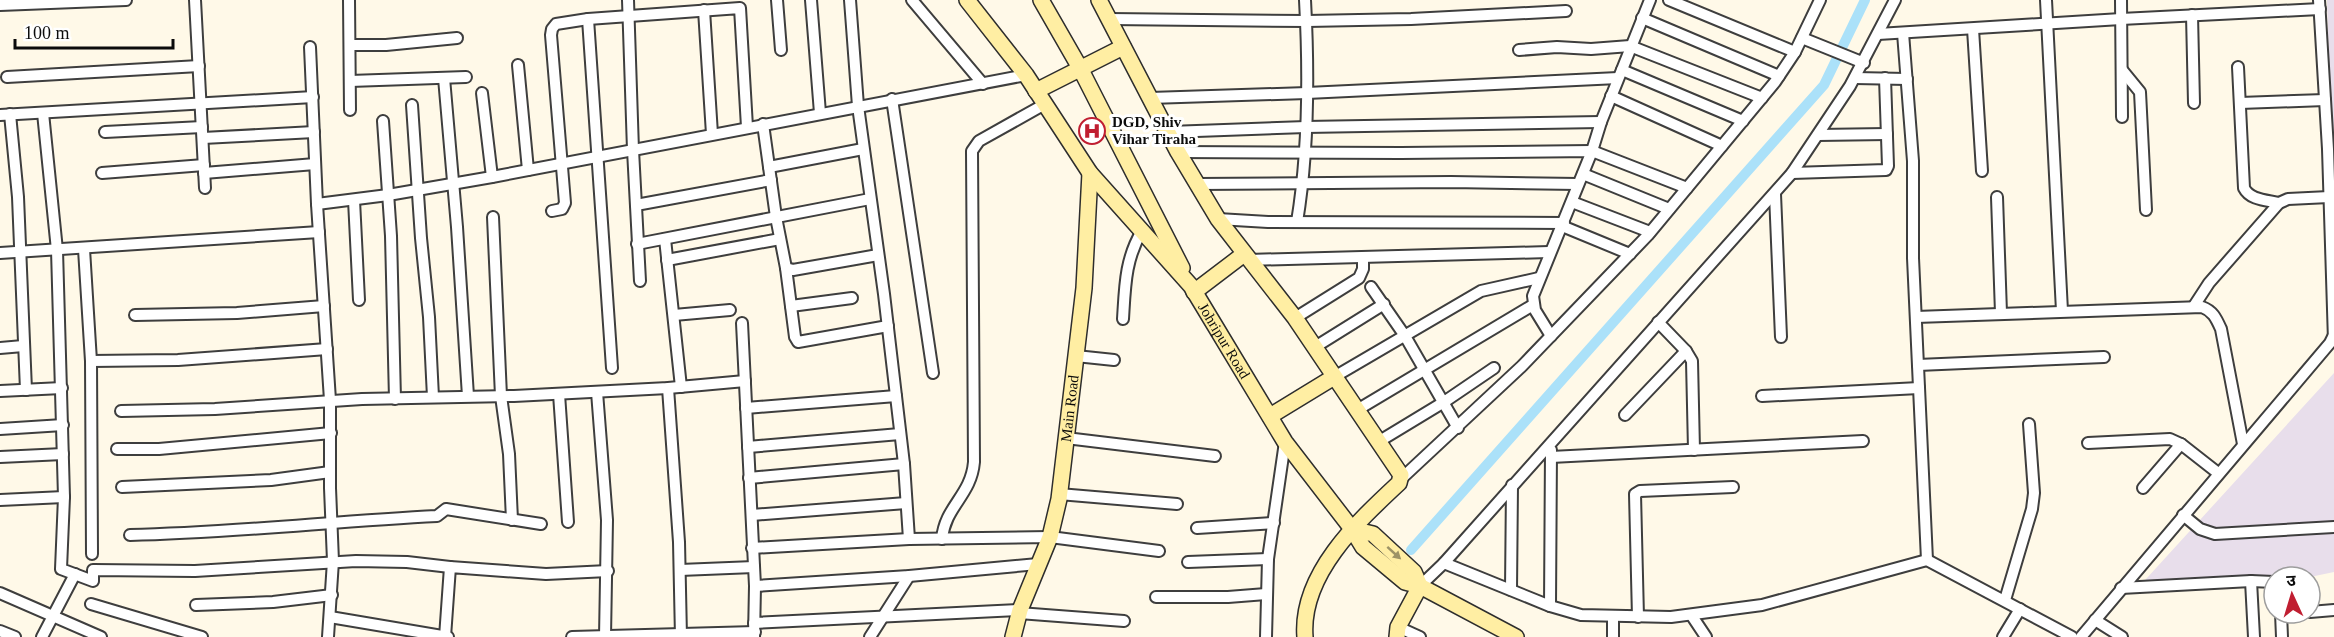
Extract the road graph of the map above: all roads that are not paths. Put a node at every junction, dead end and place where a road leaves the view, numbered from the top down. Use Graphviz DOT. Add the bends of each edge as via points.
graph roads {
  1 [pos="126,0"];
  2 [pos="195,0"];
  3 [pos="349,0"];
  4 [pos="628,0"];
  5 [pos="777,0"];
  6 [pos="811,0"];
  7 [pos="850,0"];
  8 [pos="912,0"];
  9 [pos="967,0"];
  10 [pos="1041,0"];
  11 [pos="1099,0"];
  12 [pos="1305,0"];
  13 [pos="1650,0"];
  14 [pos="1669,0"];
  15 [pos="1820,0"];
  16 [pos="1895,0"];
  17 [pos="2046,0"];
  18 [pos="2121,0"];
  19 [pos="0,5"];
  20 [pos="2320,5"];
  21 [pos="704,10"];
  22 [pos="1566,11"];
  23 [pos="2192,15"];
  24 [pos="628,16"];
  25 [pos="1642,18"];
  26 [pos="588,19"];
  27 [pos="2121,19"];
  28 [pos="1109,20"];
  29 [pos="1306,21"];
  30 [pos="2048,24"];
  31 [pos="1973,29"];
  32 [pos="1903,33"];
  33 [pos="1878,34"];
  34 [pos="457,38"];
  35 [pos="1802,38"];
  36 [pos="350,45"];
  37 [pos="1630,46"];
  38 [pos="310,47"];
  39 [pos="781,50"];
  40 [pos="1519,50"];
  41 [pos="1795,52"];
  42 [pos="1111,53"];
  43 [pos="1864,63"];
  44 [pos="518,65"];
  45 [pos="199,66"];
  46 [pos="2238,67"];
  47 [pos="1080,68"];
  48 [pos="2122,70"];
  49 [pos="1620,74"];
  50 [pos="1026,75"];
  51 [pos="1779,76"];
  52 [pos="7,77"];
  53 [pos="466,77"];
  54 [pos="444,78"];
  55 [pos="1855,78"];
  56 [pos="1885,78"];
  57 [pos="1906,79"];
  58 [pos="350,81"];
  59 [pos="983,84"];
  60 [pos="482,93"];
  61 [pos="1307,93"];
  62 [pos="1611,96"];
  63 [pos="313,97"];
  64 [pos="1040,98"];
  65 [pos="1150,98"];
  66 [pos="1762,98"];
  67 [pos="892,99"];
  68 [pos="2325,100"];
  69 [pos="200,103"];
  70 [pos="2194,103"];
  71 [pos="2240,103"];
  72 [pos="412,105"];
  73 [pos="858,106"];
  74 [pos="350,110"];
  75 [pos="43,113"];
  76 [pos="820,113"];
  77 [pos="5,115"];
  78 [pos="2122,117"];
  79 [pos="383,121"];
  80 [pos="1743,121"];
  81 [pos="1601,122"];
  82 [pos="763,124"];
  83 [pos="747,127"];
  84 [pos="1306,127"];
  85 [pos="105,132"];
  86 [pos="314,132"];
  87 [pos="1169,132"];
  88 [pos="202,133"];
  89 [pos="712,134"];
  90 [pos="1887,134"];
  91 [pos="1818,135"];
  92 [pos="1722,146"];
  93 [pos="863,149"];
  94 [pos="633,150"];
  95 [pos="1304,151"];
  96 [pos="1592,151"];
  97 [pos="1178,152"];
  98 [pos="13,153"];
  99 [pos="0,154"];
  100 [pos="597,156"];
  101 [pos="563,162"];
  102 [pos="315,164"];
  103 [pos="769,167"];
  104 [pos="204,169"];
  105 [pos="528,170"];
  106 [pos="1982,171"];
  107 [pos="1792,172"];
  108 [pos="102,173"];
  109 [pos="1090,173"];
  110 [pos="492,177"];
  111 [pos="1580,179"];
  112 [pos="771,180"];
  113 [pos="454,183"];
  114 [pos="1303,183"];
  115 [pos="1198,184"];
  116 [pos="205,188"];
  117 [pos="1687,188"];
  118 [pos="418,189"];
  119 [pos="1775,194"];
  120 [pos="388,195"];
  121 [pos="1997,197"];
  122 [pos="2329,197"];
  123 [pos="870,199"];
  124 [pos="354,200"];
  125 [pos="1572,202"];
  126 [pos="2279,203"];
  127 [pos="317,204"];
  128 [pos="636,205"];
  129 [pos="1669,209"];
  130 [pos="2146,210"];
  131 [pos="552,211"];
  132 [pos="493,217"];
  133 [pos="776,217"];
  134 [pos="1218,219"];
  135 [pos="1297,222"];
  136 [pos="1563,225"];
  137 [pos="1142,231"];
  138 [pos="319,232"];
  139 [pos="1650,232"];
  140 [pos="665,239"];
  141 [pos="780,239"];
  142 [pos="638,244"];
  143 [pos="84,249"];
  144 [pos="57,250"];
  145 [pos="20,252"];
  146 [pos="1549,252"];
  147 [pos="0,253"];
  148 [pos="1630,254"];
  149 [pos="878,255"];
  150 [pos="1243,258"];
  151 [pos="1363,258"];
  152 [pos="667,260"];
  153 [pos="786,268"];
  154 [pos="1539,278"];
  155 [pos="640,281"];
  156 [pos="1371,287"];
  157 [pos="1193,289"];
  158 [pos="852,298"];
  159 [pos="359,300"];
  160 [pos="1384,304"];
  161 [pos="1533,305"];
  162 [pos="324,306"];
  163 [pos="792,306"];
  164 [pos="2194,306"];
  165 [pos="730,310"];
  166 [pos="2062,311"];
  167 [pos="2001,314"];
  168 [pos="135,315"];
  169 [pos="674,315"];
  170 [pos="1916,317"];
  171 [pos="1295,318"];
  172 [pos="1123,319"];
  173 [pos="1658,322"];
  174 [pos="742,323"];
  175 [pos="888,326"];
  176 [pos="1405,336"];
  177 [pos="1551,336"];
  178 [pos="1780,338"];
  179 [pos="2334,338"];
  180 [pos="23,346"];
  181 [pos="1315,347"];
  182 [pos="0,348"];
  183 [pos="327,350"];
  184 [pos="1686,351"];
  185 [pos="1076,356"];
  186 [pos="2104,357"];
  187 [pos="1114,360"];
  188 [pos="91,361"];
  189 [pos="1918,364"];
  190 [pos="612,368"];
  191 [pos="1494,368"];
  192 [pos="1425,370"];
  193 [pos="933,373"];
  194 [pos="1334,377"];
  195 [pos="745,381"];
  196 [pos="681,387"];
  197 [pos="62,388"];
  198 [pos="668,388"];
  199 [pos="1919,388"];
  200 [pos="26,390"];
  201 [pos="0,391"];
  202 [pos="597,392"];
  203 [pos="560,394"];
  204 [pos="468,396"];
  205 [pos="501,396"];
  206 [pos="896,396"];
  207 [pos="1762,396"];
  208 [pos="433,397"];
  209 [pos="394,399"];
  210 [pos="330,400"];
  211 [pos="1444,402"];
  212 [pos="746,408"];
  213 [pos="1357,410"];
  214 [pos="121,411"];
  215 [pos="1625,414"];
  216 [pos="1270,416"];
  217 [pos="2030,424"];
  218 [pos="63,425"];
  219 [pos="1458,428"];
  220 [pos="0,429"];
  221 [pos="331,433"];
  222 [pos="900,434"];
  223 [pos="1066,438"];
  224 [pos="1551,441"];
  225 [pos="1863,441"];
  226 [pos="1285,442"];
  227 [pos="1378,442"];
  228 [pos="2088,443"];
  229 [pos="2181,444"];
  230 [pos="2243,444"];
  231 [pos="748,447"];
  232 [pos="117,449"];
  233 [pos="1694,450"];
  234 [pos="63,454"];
  235 [pos="1215,456"];
  236 [pos="0,457"];
  237 [pos="1551,457"];
  238 [pos="904,464"];
  239 [pos="330,472"];
  240 [pos="2218,473"];
  241 [pos="749,478"];
  242 [pos="1401,478"];
  243 [pos="1512,485"];
  244 [pos="122,487"];
  245 [pos="1733,487"];
  246 [pos="2143,488"];
  247 [pos="1059,494"];
  248 [pos="64,497"];
  249 [pos="0,500"];
  250 [pos="906,503"];
  251 [pos="1177,504"];
  252 [pos="752,515"];
  253 [pos="2182,515"];
  254 [pos="512,520"];
  255 [pos="331,521"];
  256 [pos="568,522"];
  257 [pos="1274,523"];
  258 [pos="541,524"];
  259 [pos="2334,527"];
  260 [pos="1197,528"];
  261 [pos="1353,529"];
  262 [pos="130,535"];
  263 [pos="1050,537"];
  264 [pos="909,539"];
  265 [pos="942,539"];
  266 [pos="752,548"];
  267 [pos="1159,550"];
  268 [pos="92,554"];
  269 [pos="1268,559"];
  270 [pos="1927,560"];
  271 [pos="333,561"];
  272 [pos="1188,562"];
  273 [pos="1444,563"];
  274 [pos="1038,564"];
  275 [pos="450,567"];
  276 [pos="754,567"];
  277 [pos="608,570"];
  278 [pos="680,570"];
  279 [pos="75,574"];
  280 [pos="909,576"];
  281 [pos="1413,580"];
  282 [pos="2251,581"];
  283 [pos="2262,581"];
  284 [pos="755,586"];
  285 [pos="2121,588"];
  286 [pos="1511,590"];
  287 [pos="0,592"];
  288 [pos="1266,594"];
  289 [pos="332,595"];
  290 [pos="1156,597"];
  291 [pos="2005,600"];
  292 [pos="91,604"];
  293 [pos="196,605"];
  294 [pos="1550,606"];
  295 [pos="2020,609"];
  296 [pos="1020,611"];
  297 [pos="52,615"];
  298 [pos="884,616"];
  299 [pos="1613,616"];
  300 [pos="1692,616"];
  301 [pos="330,617"];
  302 [pos="1638,617"];
  303 [pos="2095,620"];
  304 [pos="1124,621"];
  305 [pos="0,631"];
  306 [pos="754,631"];
  307 [pos="1397,632"];
  308 [pos="182,634"];
  309 [pos="681,635"];
  310 [pos="605,636"];
  311 [pos="15,637"];
  312 [pos="42,637"];
  313 [pos="100,637"];
  314 [pos="202,637"];
  315 [pos="328,637"];
  316 [pos="446,637"];
  317 [pos="572,637"];
  318 [pos="870,637"];
  319 [pos="1013,637"];
  320 [pos="1266,637"];
  321 [pos="1305,637"];
  322 [pos="1420,637"];
  323 [pos="1516,637"];
  324 [pos="1613,637"];
  325 [pos="1706,637"];
  326 [pos="2002,637"];
  327 [pos="2072,637"];
  328 [pos="2081,637"];
  329 [pos="2122,637"];
  330 [pos="2254,637"];
  1 -- 19 [label="street"];
  2 -- 45 [label="street"];
  3 -- 36 [label="street"];
  4 -- 24 [label="street"];
  5 -- 39 [label="street"];
  6 -- 76 [label="street"];
  7 -- 73 [label="street"];
  8 -- 59 [label="street"];
  9 -- 50 [label="street, Johripur Road"];
  10 -- 47 [label="street"];
  11 -- 28 [label="street"];
  12 -- 29 [label="street"];
  13 -- 25 [label="street"];
  14 -- 41 [label="street"];
  15 -- 35 [label="street"];
  16 -- 33 [label="street"];
  17 -- 30 [label="street"];
  18 -- 27 [label="street"];
  20 -- 23 [label="street"];
  20 -- 68 [label="street"];
  21 -- 24 [label="street"];
  21 -- 83 [label="street" via="741,10"];
  21 -- 89 [label="street"];
  22 -- 29 [label="street"];
  23 -- 27 [label="street"];
  23 -- 70 [label="street"];
  24 -- 26 [label="street"];
  24 -- 94 [label="street"];
  25 -- 37 [label="street"];
  25 -- 51 [label="street"];
  26 -- 100 [label="street"];
  26 -- 101 [label="street" via="562,22 552,29"];
  27 -- 30 [label="street"];
  27 -- 48 [label="street"];
  28 -- 29 [label="street"];
  28 -- 42 [label="street"];
  29 -- 61 [label="street"];
  30 -- 31 [label="street"];
  30 -- 166 [label="street"];
  31 -- 32 [label="street"];
  31 -- 106 [label="street"];
  32 -- 33 [label="street"];
  32 -- 57 [label="street"];
  33 -- 43 [label="street"];
  34 -- 36 [label="street"];
  35 -- 41 [label="street"];
  35 -- 43 [label="street"];
  36 -- 58 [label="street"];
  37 -- 40 [label="street"];
  37 -- 49 [label="street"];
  37 -- 66 [label="street"];
  38 -- 63 [label="street"];
  41 -- 51 [label="street"];
  42 -- 47 [label="street"];
  42 -- 65 [label="street"];
  43 -- 55 [label="street"];
  44 -- 105 [label="street"];
  45 -- 52 [label="street"];
  45 -- 69 [label="street"];
  46 -- 71 [label="street"];
  47 -- 64 [label="street"];
  47 -- 157 [label="street"];
  48 -- 78 [label="street"];
  48 -- 130 [label="street" via="2140,92"];
  49 -- 61 [label="street"];
  49 -- 62 [label="street"];
  49 -- 80 [label="street"];
  50 -- 59 [label="street"];
  50 -- 64 [label="street, Johripur Road"];
  51 -- 66 [label="street"];
  53 -- 54 [label="street"];
  54 -- 58 [label="street"];
  54 -- 113 [label="street"];
  55 -- 56 [label="street"];
  55 -- 91 [label="street"];
  56 -- 57 [label="street"];
  56 -- 90 [label="street"];
  57 -- 170 [label="street" via="1913,161"];
  58 -- 74 [label="street"];
  59 -- 67 [label="street"];
  60 -- 110 [label="street"];
  61 -- 65 [label="street"];
  61 -- 84 [label="street"];
  62 -- 81 [label="street"];
  62 -- 92 [label="street"];
  63 -- 69 [label="street"];
  63 -- 86 [label="street"];
  64 -- 109 [label="street, Johripur Road"];
  64 -- 265 [label="street" via="979,141 972,151 974,470 969,485 944,521"];
  65 -- 87 [label="street"];
  66 -- 80 [label="street"];
  67 -- 73 [label="street"];
  67 -- 193 [label="street"];
  68 -- 71 [label="street"];
  68 -- 122 [label="street"];
  69 -- 75 [label="street"];
  69 -- 88 [label="street"];
  71 -- 126 [label="street" via="2244,188 2255,198"];
  72 -- 118 [label="street"];
  73 -- 76 [label="street"];
  73 -- 93 [label="street"];
  75 -- 77 [label="street"];
  75 -- 144 [label="street"];
  76 -- 82 [label="street"];
  77 -- 98 [label="street"];
  79 -- 120 [label="street"];
  80 -- 92 [label="street"];
  81 -- 84 [label="street"];
  81 -- 96 [label="street"];
  82 -- 83 [label="street"];
  82 -- 103 [label="street"];
  83 -- 89 [label="street"];
  84 -- 87 [label="street"];
  84 -- 95 [label="street"];
  85 -- 88 [label="street"];
  86 -- 88 [label="street"];
  86 -- 102 [label="street"];
  87 -- 97 [label="street"];
  88 -- 104 [label="street"];
  89 -- 94 [label="street"];
  90 -- 91 [label="street"];
  90 -- 107 [label="street" via="1886,171"];
  91 -- 107 [label="street"];
  92 -- 117 [label="street"];
  93 -- 103 [label="street"];
  93 -- 123 [label="street"];
  94 -- 100 [label="street"];
  94 -- 128 [label="street"];
  95 -- 96 [label="street"];
  95 -- 97 [label="street"];
  95 -- 114 [label="street"];
  96 -- 111 [label="street"];
  96 -- 117 [label="street"];
  97 -- 115 [label="street"];
  98 -- 99 [label="street"];
  98 -- 145 [label="street"];
  100 -- 101 [label="street"];
  100 -- 190 [label="street"];
  101 -- 105 [label="street"];
  101 -- 131 [label="street" via="564,206"];
  102 -- 104 [label="street"];
  102 -- 127 [label="street"];
  103 -- 112 [label="street"];
  104 -- 108 [label="street"];
  104 -- 116 [label="street"];
  105 -- 110 [label="street"];
  107 -- 119 [label="street"];
  109 -- 137 [label="street, Johripur Road"];
  109 -- 185 [label="street, Main Road"];
  110 -- 113 [label="street"];
  111 -- 114 [label="street"];
  111 -- 125 [label="street"];
  111 -- 129 [label="street"];
  112 -- 128 [label="street"];
  112 -- 133 [label="street"];
  113 -- 118 [label="street"];
  113 -- 204 [label="street"];
  114 -- 115 [label="street"];
  114 -- 135 [label="street"];
  115 -- 134 [label="street"];
  117 -- 129 [label="street"];
  118 -- 120 [label="street"];
  118 -- 208 [label="street"];
  119 -- 173 [label="street"];
  119 -- 178 [label="street"];
  120 -- 124 [label="street"];
  120 -- 209 [label="street"];
  121 -- 167 [label="street"];
  122 -- 126 [label="street"];
  122 -- 179 [label="street"];
  123 -- 133 [label="street"];
  123 -- 149 [label="street"];
  124 -- 127 [label="street"];
  124 -- 159 [label="street"];
  125 -- 136 [label="street"];
  125 -- 139 [label="street"];
  126 -- 164 [label="street" via="2209,283"];
  127 -- 138 [label="street"];
  128 -- 142 [label="street"];
  129 -- 139 [label="street"];
  132 -- 205 [label="street"];
  133 -- 140 [label="street"];
  133 -- 141 [label="street"];
  134 -- 135 [label="street"];
  134 -- 150 [label="street"];
  135 -- 136 [label="street"];
  136 -- 146 [label="street"];
  136 -- 148 [label="street"];
  137 -- 157 [label="street, Johripur Road"];
  137 -- 172 [label="street" via="1128,262"];
  138 -- 143 [label="street"];
  138 -- 162 [label="street"];
  139 -- 148 [label="street"];
  140 -- 142 [label="street"];
  140 -- 152 [label="street"];
  141 -- 152 [label="street"];
  141 -- 153 [label="street"];
  142 -- 155 [label="street"];
  143 -- 144 [label="street"];
  143 -- 188 [label="street"];
  144 -- 145 [label="street"];
  144 -- 197 [label="street"];
  145 -- 147 [label="street"];
  145 -- 180 [label="street"];
  146 -- 151 [label="street"];
  146 -- 154 [label="street"];
  148 -- 177 [label="street"];
  149 -- 153 [label="street"];
  149 -- 175 [label="street"];
  150 -- 151 [label="street"];
  150 -- 157 [label="street"];
  150 -- 171 [label="street"];
  151 -- 171 [label="street" via="1359,278"];
  152 -- 169 [label="street"];
  153 -- 163 [label="street"];
  154 -- 161 [label="street"];
  154 -- 176 [label="street" via="1481,291"];
  156 -- 160 [label="street"];
  157 -- 216 [label="street, Johripur Road"];
  158 -- 163 [label="street"];
  160 -- 176 [label="street"];
  160 -- 181 [label="street"];
  161 -- 177 [label="street"];
  161 -- 192 [label="street"];
  162 -- 168 [label="street"];
  162 -- 183 [label="street"];
  163 -- 175 [label="street" via="798,342"];
  164 -- 166 [label="street"];
  164 -- 230 [label="street" via="2209,310 2221,329"];
  165 -- 169 [label="street"];
  166 -- 167 [label="street"];
  167 -- 170 [label="street"];
  169 -- 196 [label="street"];
  170 -- 189 [label="street"];
  171 -- 181 [label="street"];
  173 -- 184 [label="street"];
  173 -- 224 [label="street"];
  174 -- 195 [label="street"];
  175 -- 206 [label="street"];
  176 -- 192 [label="street"];
  176 -- 194 [label="street"];
  177 -- 219 [label="street"];
  179 -- 230 [label="street"];
  180 -- 182 [label="street"];
  180 -- 200 [label="street"];
  181 -- 194 [label="street"];
  183 -- 188 [label="street" via="178,360"];
  183 -- 210 [label="street"];
  184 -- 215 [label="street"];
  184 -- 233 [label="street" via="1693,368"];
  185 -- 187 [label="street"];
  185 -- 223 [label="street, Main Road"];
  186 -- 189 [label="street"];
  188 -- 268 [label="street"];
  189 -- 199 [label="street"];
  191 -- 211 [label="street"];
  192 -- 211 [label="street"];
  192 -- 213 [label="street"];
  194 -- 213 [label="street"];
  194 -- 216 [label="street"];
  195 -- 196 [label="street"];
  195 -- 212 [label="street"];
  196 -- 198 [label="street"];
  197 -- 200 [label="street"];
  197 -- 218 [label="street"];
  198 -- 202 [label="street"];
  198 -- 278 [label="street"];
  199 -- 207 [label="street"];
  199 -- 270 [label="street"];
  200 -- 201 [label="street"];
  202 -- 203 [label="street"];
  202 -- 277 [label="street"];
  203 -- 205 [label="street"];
  203 -- 256 [label="street"];
  204 -- 205 [label="street"];
  204 -- 208 [label="street"];
  205 -- 254 [label="street"];
  206 -- 212 [label="street"];
  206 -- 222 [label="street"];
  208 -- 209 [label="street"];
  209 -- 210 [label="street"];
  210 -- 214 [label="street"];
  210 -- 221 [label="street"];
  211 -- 219 [label="street"];
  211 -- 227 [label="street"];
  212 -- 231 [label="street"];
  213 -- 227 [label="street"];
  216 -- 226 [label="street, Johripur Road"];
  217 -- 291 [label="street" via="2032,509"];
  218 -- 220 [label="street"];
  218 -- 234 [label="street"];
  219 -- 242 [label="street"];
  221 -- 232 [label="street" via="159,449"];
  221 -- 239 [label="street"];
  222 -- 231 [label="street"];
  222 -- 238 [label="street"];
  223 -- 235 [label="street"];
  223 -- 247 [label="street, Main Road"];
  224 -- 237 [label="street"];
  224 -- 243 [label="street"];
  225 -- 233 [label="street"];
  226 -- 257 [label="street"];
  226 -- 261 [label="street, Johripur Road"];
  227 -- 242 [label="street"];
  228 -- 229 [label="street" via="2162,438"];
  229 -- 240 [label="street"];
  229 -- 246 [label="street"];
  230 -- 240 [label="street"];
  231 -- 241 [label="street"];
  233 -- 237 [label="street"];
  234 -- 236 [label="street"];
  234 -- 248 [label="street"];
  237 -- 294 [label="street"];
  238 -- 241 [label="street"];
  238 -- 250 [label="street"];
  239 -- 244 [label="street" via="250,481"];
  239 -- 255 [label="street"];
  240 -- 253 [label="street"];
  241 -- 252 [label="street"];
  242 -- 261 [label="street"];
  243 -- 273 [label="street"];
  243 -- 286 [label="street"];
  245 -- 302 [label="street" via="1635,494"];
  247 -- 251 [label="street"];
  247 -- 263 [label="street, Main Road"];
  248 -- 249 [label="street"];
  248 -- 279 [label="street" via="61,569"];
  250 -- 252 [label="street"];
  250 -- 264 [label="street"];
  252 -- 266 [label="street"];
  253 -- 259 [label="street" via="2199,529 2215,534"];
  253 -- 285 [label="street"];
  254 -- 255 [label="street" via="446,509 437,516"];
  254 -- 258 [label="street"];
  255 -- 262 [label="street" via="255,530"];
  255 -- 271 [label="street"];
  257 -- 260 [label="street"];
  257 -- 269 [label="street"];
  261 -- 281 [label="street"];
  261 -- 321 [label="street" via="1340,543 1309,599"];
  263 -- 265 [label="street"];
  263 -- 267 [label="street"];
  263 -- 274 [label="street, Main Road"];
  264 -- 265 [label="street"];
  264 -- 266 [label="street"];
  266 -- 276 [label="street"];
  269 -- 272 [label="street"];
  269 -- 288 [label="street"];
  270 -- 291 [label="street"];
  270 -- 300 [label="street" via="1762,605"];
  271 -- 275 [label="street"];
  271 -- 279 [label="street" via="195,571 93,570 93,581"];
  271 -- 289 [label="street"];
  273 -- 281 [label="street"];
  273 -- 286 [label="street"];
  274 -- 280 [label="street"];
  274 -- 296 [label="street, Main Road"];
  275 -- 277 [label="street" via="546,574"];
  275 -- 316 [label="street"];
  276 -- 278 [label="street"];
  276 -- 284 [label="street"];
  277 -- 310 [label="street"];
  278 -- 309 [label="street"];
  279 -- 297 [label="street"];
  280 -- 284 [label="street"];
  280 -- 298 [label="street"];
  281 -- 307 [label="street"];
  281 -- 323 [label="street"];
  282 -- 283 [label="street"];
  282 -- 285 [label="street"];
  282 -- 330 [label="street"];
  284 -- 306 [label="street"];
  285 -- 303 [label="street"];
  286 -- 294 [label="street"];
  287 -- 297 [label="street"];
  288 -- 290 [label="street"];
  288 -- 320 [label="street"];
  289 -- 293 [label="street"];
  289 -- 301 [label="street"];
  291 -- 295 [label="street"];
  292 -- 308 [label="street"];
  294 -- 299 [label="street" via="1581,615"];
  295 -- 326 [label="street"];
  295 -- 327 [label="street"];
  296 -- 298 [label="street"];
  296 -- 304 [label="street"];
  296 -- 319 [label="street, Main Road"];
  297 -- 312 [label="street"];
  297 -- 313 [label="street"];
  298 -- 306 [label="street"];
  298 -- 318 [label="street"];
  299 -- 302 [label="street"];
  299 -- 324 [label="street"];
  300 -- 302 [label="street"];
  300 -- 325 [label="street"];
  301 -- 315 [label="street"];
  301 -- 316 [label="street"];
  303 -- 328 [label="street"];
  303 -- 329 [label="street"];
  305 -- 311 [label="street"];
  306 -- 309 [label="street"];
  307 -- 322 [label="street"];
  308 -- 314 [label="street"];
  309 -- 310 [label="street"];
  310 -- 317 [label="street"];
}
